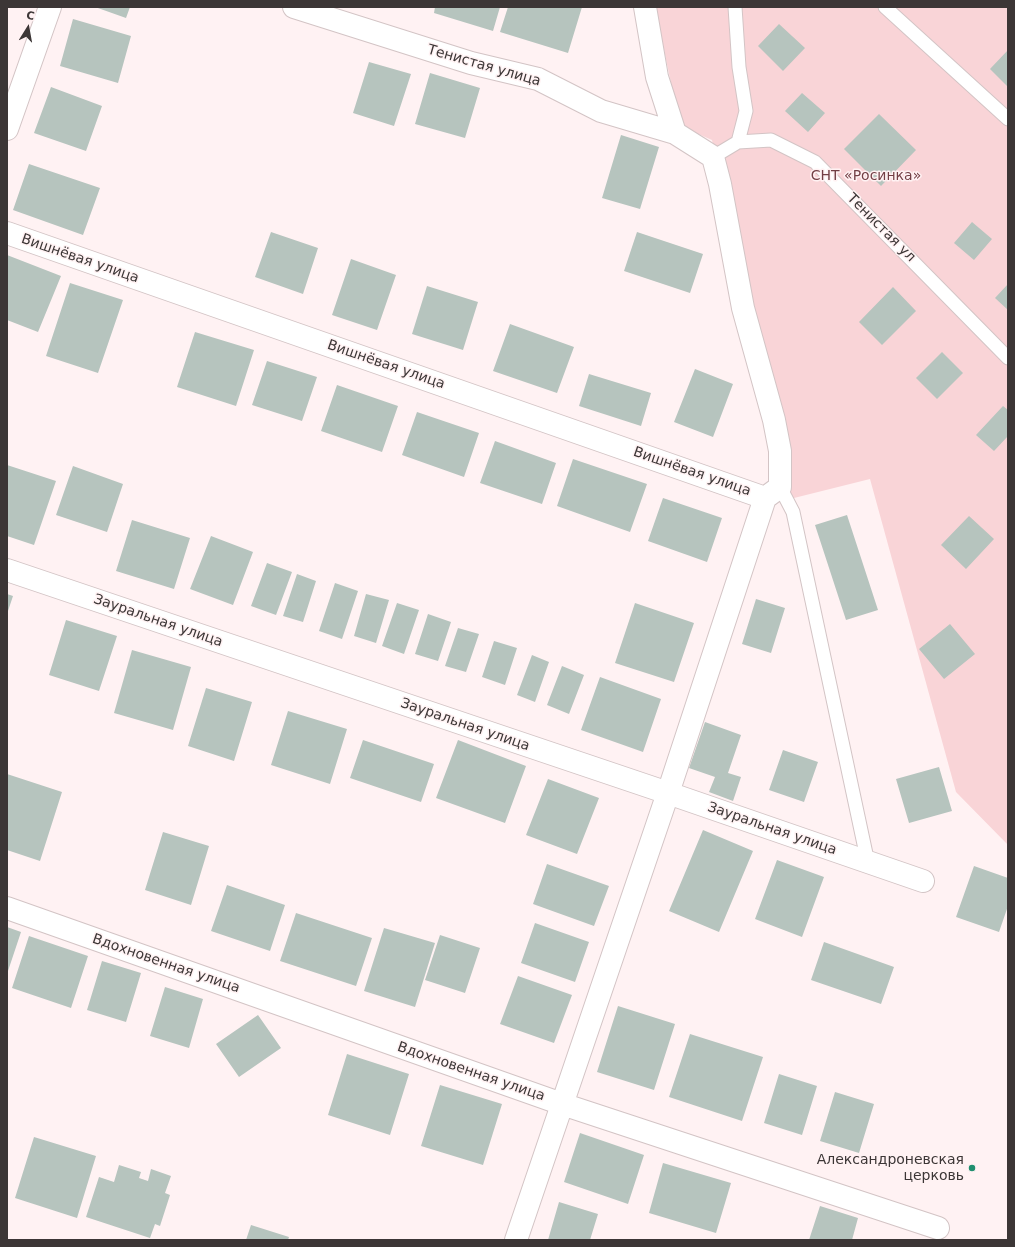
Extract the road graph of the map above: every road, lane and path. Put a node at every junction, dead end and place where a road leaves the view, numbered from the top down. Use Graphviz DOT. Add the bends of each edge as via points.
graph roads {
  1 [pos="50,7"];
  2 [pos="294,7"];
  3 [pos="645,7"];
  4 [pos="735,7"];
  5 [pos="885,7"];
  6 [pos="1008,119"];
  7 [pos="7,129"];
  8 [pos="675,133"];
  9 [pos="738,142"];
  10 [pos="713,157"];
  11 [pos="7,233"];
  12 [pos="1008,358"];
  13 [pos="772,492"];
  14 [pos="7,570"];
  15 [pos="668,793"];
  16 [pos="868,862"];
  17 [pos="923,881"];
  18 [pos="7,908"];
  19 [pos="562,1104"];
  20 [pos="938,1228"];
  21 [pos="516,1240"];
  1 -- 7 [label="street"];
  2 -- 8 [label="street, Тенистая улица" via="471,63 538,80 601,111"];
  3 -- 8 [label="street" via="657,77"];
  4 -- 9 [label="lane" via="739,67 746,111"];
  5 -- 6 [label="lane"];
  8 -- 10 [label="street, Тенистая улица"];
  9 -- 10 [label="lane, Тенистая ул"];
  9 -- 12 [label="lane, Тенистая ул" via="771,140 815,162"];
  10 -- 13 [label="street" via="743,308 780,451"];
  11 -- 13 [label="street, Вишнёвая улица"];
  13 -- 15 [label="street"];
  13 -- 16 [label="lane" via="793,512"];
  14 -- 15 [label="street, Зауральная улица"];
  15 -- 16 [label="street, Зауральная улица"];
  15 -- 19 [label="street"];
  16 -- 17 [label="street, Зауральная улица"];
  18 -- 19 [label="street, Вдохновенная улица"];
  19 -- 20 [label="street, Вдохновенная улица"];
  19 -- 21 [label="street"];
}
